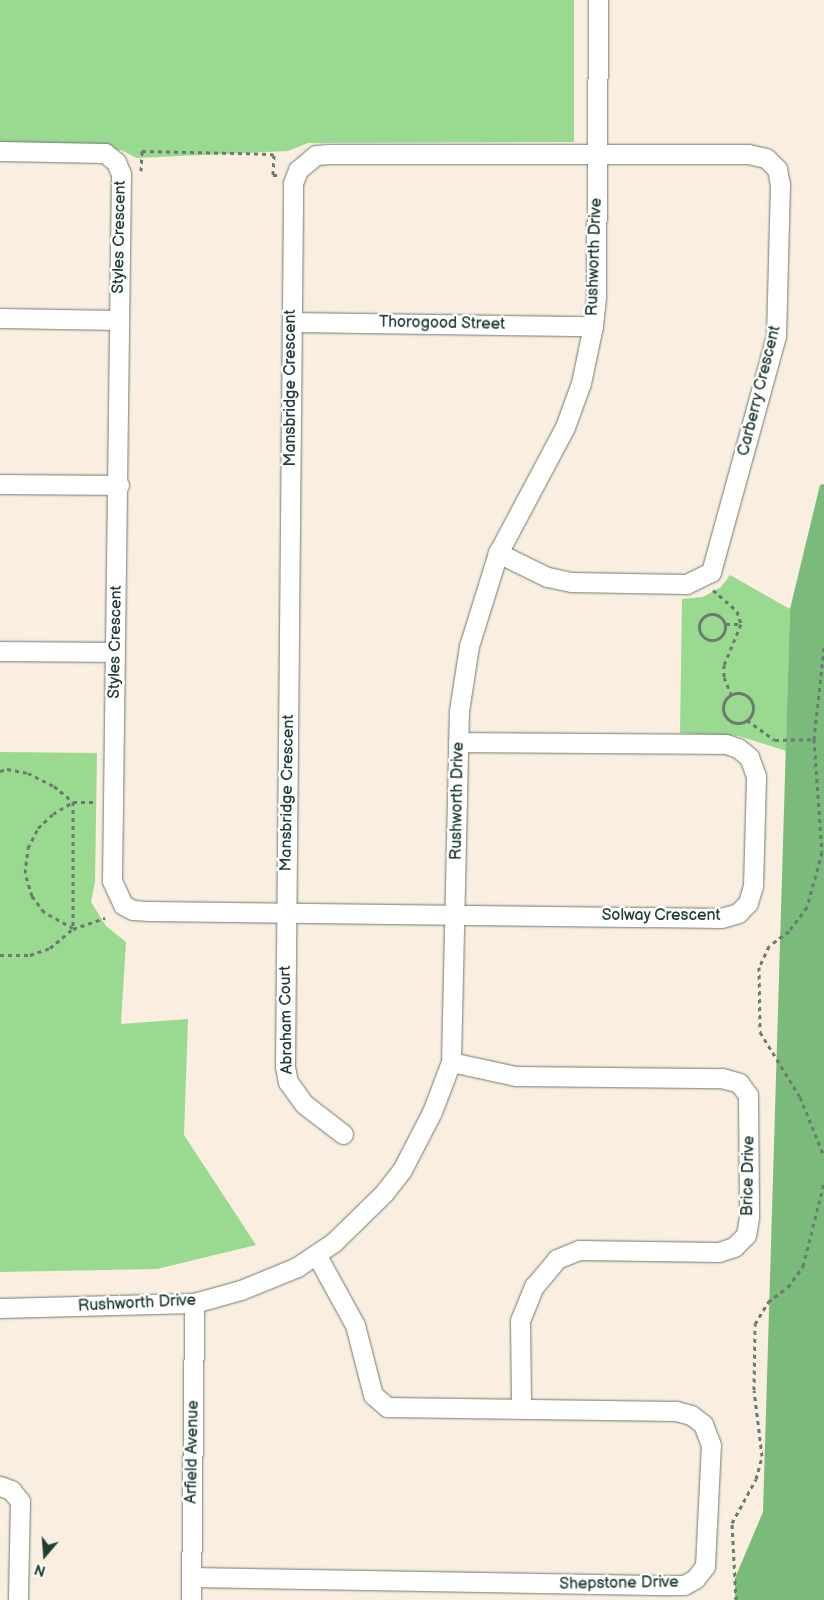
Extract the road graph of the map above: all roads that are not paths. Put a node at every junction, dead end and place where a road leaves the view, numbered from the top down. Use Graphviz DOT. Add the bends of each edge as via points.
graph roads {
  1 [pos="598,0"];
  2 [pos="0,151"];
  3 [pos="597,156"];
  4 [pos="0,318"];
  5 [pos="119,320"];
  6 [pos="292,322"];
  7 [pos="593,326"];
  8 [pos="0,484"];
  9 [pos="118,485"];
  10 [pos="498,553"];
  11 [pos="0,651"];
  12 [pos="116,652"];
  13 [pos="458,742"];
  14 [pos="286,912"];
  15 [pos="457,914"];
  16 [pos="451,1062"];
  17 [pos="343,1134"];
  18 [pos="317,1256"];
  19 [pos="194,1303"];
  20 [pos="0,1308"];
  21 [pos="521,1408"];
  22 [pos="0,1486"];
  23 [pos="191,1577"];
  24 [pos="530,1593"];
  25 [pos="18,1600"];
  26 [pos="190,1600"];
  1 -- 3 [label="street, Rushworth Drive"];
  2 -- 5 [label="street, Styles Crescent" via="105,153 116,162 122,187"];
  3 -- 6 [label="street, Mansbridge Crescent" via="330,154 306,160 293,183"];
  3 -- 7 [label="street, Rushworth Drive"];
  3 -- 10 [label="street, Carberry Crescent" via="748,154 766,158 777,170 780,184 778,310 771,359 712,572 686,584 571,582 547,577"];
  4 -- 5 [label="street"];
  5 -- 9 [label="street, Styles Crescent"];
  6 -- 7 [label="street, Thorogood Street"];
  6 -- 14 [label="street, Mansbridge Crescent"];
  7 -- 10 [label="street, Rushworth Drive" via="581,383 565,427"];
  8 -- 9 [label="street"];
  9 -- 12 [label="street, Styles Crescent"];
  10 -- 13 [label="street, Rushworth Drive" via="469,646 461,689"];
  11 -- 12 [label="street"];
  12 -- 14 [label="street, Styles Crescent" via="112,881 116,895 123,905 133,910"];
  13 -- 15 [label="street, Rushworth Drive"];
  13 -- 15 [label="street, Solway Crescent" via="726,744 738,748 748,757 756,776 753,886 748,903 738,913 721,918"];
  14 -- 15 [label="street, Styles Crescent"];
  14 -- 17 [label="street, Abraham Court" via="285,1066 288,1082 304,1104"];
  15 -- 16 [label="street, Rushworth Drive"];
  16 -- 18 [label="street, Rushworth Drive" via="432,1112 402,1170 359,1220"];
  16 -- 21 [label="street, Brice Drive" via="516,1076 722,1078 739,1083 748,1094 749,1217 746,1235 734,1247 719,1252 579,1250 557,1259 534,1286 520,1320"];
  18 -- 19 [label="street, Rushworth Drive" via="241,1290"];
  18 -- 21 [label="street, Shepstone Drive" via="355,1325 373,1395 378,1403 403,1408"];
  19 -- 20 [label="street, Rushworth Drive"];
  19 -- 23 [label="street, Arfield Avenue"];
  21 -- 24 [label="street, Shepstone Drive" via="676,1411 691,1414 703,1424 711,1445 708,1551 705,1566 695,1579 684,1585"];
  22 -- 25 [label="street" via="11,1490 20,1501"];
  23 -- 24 [label="street, Shepstone Drive"];
  23 -- 26 [label="street, Arfield Avenue"];
}
